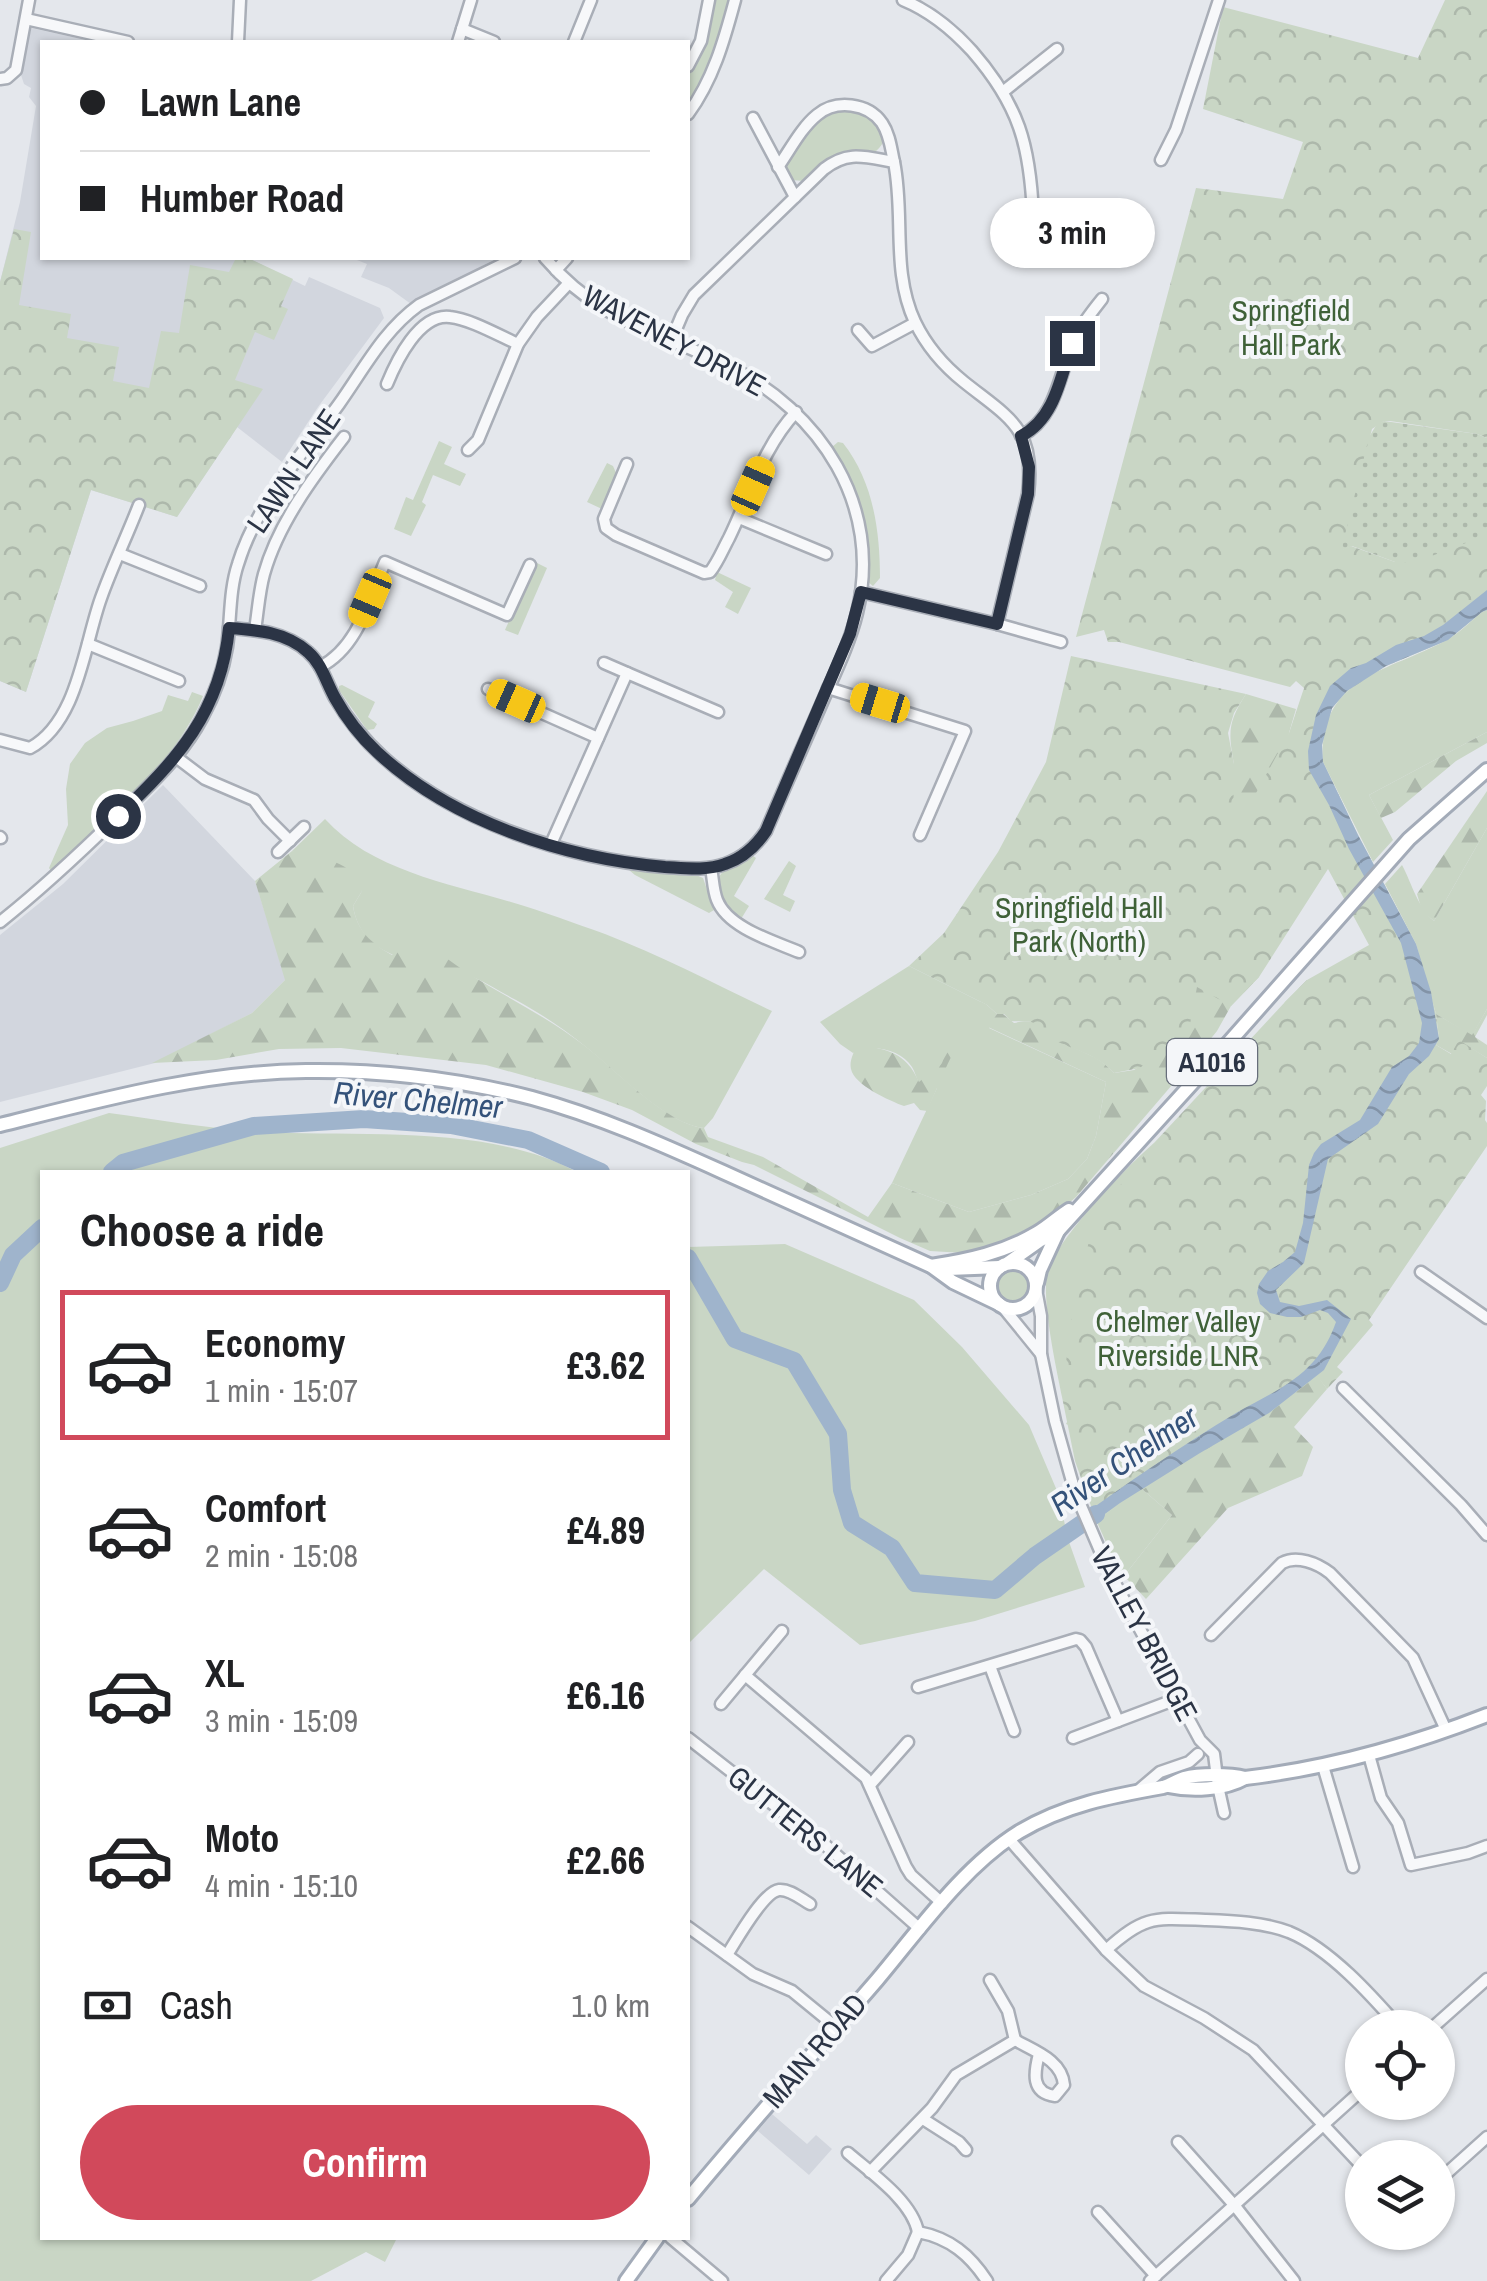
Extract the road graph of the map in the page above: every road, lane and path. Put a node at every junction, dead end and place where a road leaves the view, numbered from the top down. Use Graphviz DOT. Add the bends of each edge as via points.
graph roads {
  1 [pos="29,0"];
  2 [pos="240,0"];
  3 [pos="471,0"];
  4 [pos="591,0"];
  5 [pos="709,0"];
  6 [pos="735,0"];
  7 [pos="1219,0"];
  8 [pos="909,1"];
  9 [pos="26,19"];
  10 [pos="462,29"];
  11 [pos="119,40"];
  12 [pos="238,40"];
  13 [pos="459,40"];
  14 [pos="489,40"];
  15 [pos="575,40"];
  16 [pos="1057,49"];
  17 [pos="690,62"];
  18 [pos="0,79"];
  19 [pos="1004,91"];
  20 [pos="690,111"];
  21 [pos="753,118"];
  22 [pos="1161,160"];
  23 [pos="894,162"];
  24 [pos="778,167"];
  25 [pos="795,197"];
  26 [pos="1033,215"];
  27 [pos="511,260"];
  28 [pos="547,260"];
  29 [pos="565,260"];
  30 [pos="556,270"];
  31 [pos="568,284"];
  32 [pos="1102,299"];
  33 [pos="915,323"];
  34 [pos="858,330"];
  35 [pos="671,341"];
  36 [pos="518,344"];
  37 [pos="387,384"];
  38 [pos="796,412"];
  39 [pos="1021,436"];
  40 [pos="344,437"];
  41 [pos="468,450"];
  42 [pos="627,464"];
  43 [pos="139,505"];
  44 [pos="739,518"];
  45 [pos="120,554"];
  46 [pos="826,554"];
  47 [pos="530,565"];
  48 [pos="200,586"];
  49 [pos="861,592"];
  50 [pos="997,624"];
  51 [pos="229,628"];
  52 [pos="255,630"];
  53 [pos="1061,642"];
  54 [pos="88,644"];
  55 [pos="604,663"];
  56 [pos="320,666"];
  57 [pos="627,673"];
  58 [pos="179,681"];
  59 [pos="488,688"];
  60 [pos="828,688"];
  61 [pos="718,712"];
  62 [pos="598,738"];
  63 [pos="0,740"];
  64 [pos="176,757"];
  65 [pos="1487,770"];
  66 [pos="304,827"];
  67 [pos="920,835"];
  68 [pos="290,840"];
  69 [pos="550,844"];
  70 [pos="278,852"];
  71 [pos="711,868"];
  72 [pos="0,922"];
  73 [pos="798,952"];
  74 [pos="0,1125"];
  75 [pos="1085,1202"];
  76 [pos="1058,1231"];
  77 [pos="1004,1265"];
  78 [pos="930,1266"];
  79 [pos="1421,1272"];
  80 [pos="1036,1287"];
  81 [pos="1001,1305"];
  82 [pos="1487,1318"];
  83 [pos="1041,1354"];
  84 [pos="1344,1388"];
  85 [pos="1487,1535"];
  86 [pos="782,1631"];
  87 [pos="1211,1634"];
  88 [pos="990,1666"];
  89 [pos="746,1675"];
  90 [pos="918,1687"];
  91 [pos="1179,1698"];
  92 [pos="722,1704"];
  93 [pos="1487,1715"];
  94 [pos="1118,1721"];
  95 [pos="1014,1730"];
  96 [pos="1446,1730"];
  97 [pos="1073,1738"];
  98 [pos="690,1740"];
  99 [pos="1200,1740"];
  100 [pos="908,1742"];
  101 [pos="1198,1754"];
  102 [pos="1369,1756"];
  103 [pos="1324,1766"];
  104 [pos="1214,1779"];
  105 [pos="870,1785"];
  106 [pos="1140,1789"];
  107 [pos="1224,1813"];
  108 [pos="1009,1839"];
  109 [pos="1487,1846"];
  110 [pos="1353,1867"];
  111 [pos="942,1903"];
  112 [pos="810,1904"];
  113 [pos="690,1927"];
  114 [pos="920,1928"];
  115 [pos="1106,1950"];
  116 [pos="727,1955"];
  117 [pos="1487,1979"];
  118 [pos="990,1980"];
  119 [pos="1383,2010"];
  120 [pos="1452,2010"];
  121 [pos="836,2027"];
  122 [pos="1015,2040"];
  123 [pos="1039,2054"];
  124 [pos="1345,2105"];
  125 [pos="923,2119"];
  126 [pos="1324,2124"];
  127 [pos="1487,2137"];
  128 [pos="1178,2142"];
  129 [pos="1345,2147"];
  130 [pos="966,2150"];
  131 [pos="848,2153"];
  132 [pos="1455,2166"];
  133 [pos="870,2172"];
  134 [pos="690,2197"];
  135 [pos="1235,2206"];
  136 [pos="1098,2212"];
  137 [pos="918,2232"];
  138 [pos="656,2240"];
  139 [pos="673,2240"];
  140 [pos="1153,2278"];
  141 [pos="626,2281"];
  142 [pos="722,2281"];
  143 [pos="886,2281"];
  144 [pos="988,2281"];
  145 [pos="1294,2281"];
  1 -- 9 [label="street"];
  2 -- 12 [label="street"];
  3 -- 10 [label="street"];
  4 -- 15 [label="street"];
  5 -- 17 [label="street"];
  6 -- 20 [label="street" via="714,68"];
  7 -- 22 [label="street"];
  8 -- 19 [label="street" via="955,34"];
  9 -- 11 [label="street"];
  9 -- 18 [label="street" via="16,70"];
  10 -- 13 [label="street"];
  10 -- 14 [label="street"];
  16 -- 19 [label="street"];
  19 -- 26 [label="street" via="1024,140"];
  21 -- 24 [label="street"];
  23 -- 24 [label="street" via="883,125 869,111 847,105 815,116"];
  23 -- 25 [label="street" via="841,158"];
  23 -- 33 [label="street" via="900,265"];
  24 -- 25 [label="street"];
  25 -- 35 [label="street" via="694,295"];
  27 -- 51 [label="street, LAWN LANE" via="419,305 380,343 252,529 236,568"];
  28 -- 30 [label="street, WAVENEY DRIVE"];
  29 -- 30 [label="street"];
  30 -- 31 [label="street, WAVENEY DRIVE"];
  31 -- 35 [label="street, WAVENEY DRIVE" via="610,314"];
  31 -- 36 [label="street"];
  32 -- 39 [label="street" via="1072,343 1048,412"];
  33 -- 34 [label="street" via="872,346"];
  33 -- 39 [label="street" via="940,360 1005,413"];
  35 -- 38 [label="street, WAVENEY DRIVE" via="743,374"];
  36 -- 37 [label="street" via="441,317 408,344"];
  36 -- 41 [label="street"];
  38 -- 44 [label="street" via="772,444"];
  38 -- 49 [label="street, WAVENEY DRIVE" via="825,445 854,503"];
  39 -- 50 [label="street" via="1028,494"];
  40 -- 52 [label="street, LAWN LANE" via="275,545"];
  42 -- 44 [label="street" via="604,519 616,535 704,573"];
  43 -- 45 [label="street"];
  44 -- 46 [label="street"];
  45 -- 48 [label="street"];
  45 -- 54 [label="street"];
  47 -- 56 [label="street" via="507,615 385,562 351,641"];
  49 -- 50 [label="street"];
  49 -- 60 [label="street, WAVENEY DRIVE"];
  50 -- 53 [label="street"];
  51 -- 52 [label="street"];
  51 -- 64 [label="street, LAWN LANE" via="211,701"];
  52 -- 56 [label="street" via="296,643"];
  54 -- 58 [label="street"];
  54 -- 63 [label="street" via="70,700 42,741 30,748"];
  55 -- 57 [label="street"];
  56 -- 69 [label="street" via="360,735 405,776 466,812"];
  57 -- 61 [label="street"];
  57 -- 62 [label="street"];
  59 -- 62 [label="street"];
  60 -- 67 [label="street" via="965,731"];
  60 -- 71 [label="street, WAVENEY DRIVE" via="766,831 747,852"];
  62 -- 69 [label="street"];
  64 -- 68 [label="street" via="217,785 248,796"];
  64 -- 72 [label="street, LAWN LANE" via="56,877"];
  65 -- 75 [label="main road, A1016" via="1409,839"];
  66 -- 68 [label="street"];
  68 -- 70 [label="street"];
  69 -- 71 [label="street" via="629,863"];
  71 -- 73 [label="street" via="717,900 733,922"];
  74 -- 78 [label="main road" via="141,1091 248,1075 304,1070 420,1076 592,1117"];
  75 -- 76 [label="main road, A1016"];
  75 -- 78 [label="main road, A1016" via="1019,1243 974,1260"];
  76 -- 77 [label="main road, A1016"];
  76 -- 80 [label="main road, A1016"];
  77 -- 78 [label="main road"];
  77 -- 80 [label="main road" via="1028,1267"];
  77 -- 81 [label="main road" via="990,1283"];
  78 -- 81 [label="main road"];
  79 -- 82 [label="street"];
  80 -- 81 [label="main road" via="1025,1306"];
  80 -- 83 [label="street, VALLEY BRIDGE"];
  81 -- 83 [label="street, VALLEY BRIDGE"];
  83 -- 91 [label="street, VALLEY BRIDGE" via="1066,1463 1092,1536"];
  84 -- 85 [label="street"];
  86 -- 89 [label="street"];
  87 -- 96 [label="street" via="1282,1563 1318,1565 1413,1658"];
  88 -- 90 [label="street"];
  88 -- 94 [label="street" via="1080,1640"];
  88 -- 95 [label="street"];
  89 -- 92 [label="street"];
  89 -- 105 [label="street"];
  91 -- 94 [label="street"];
  91 -- 99 [label="street, VALLEY BRIDGE"];
  93 -- 96 [label="main road, MAIN ROAD"];
  94 -- 97 [label="street"];
  96 -- 102 [label="main road, MAIN ROAD"];
  98 -- 114 [label="street, GUTTERS LANE"];
  99 -- 101 [label="street, VALLEY BRIDGE"];
  99 -- 104 [label="street, VALLEY BRIDGE" via="1214,1754"];
  100 -- 105 [label="street"];
  101 -- 104 [label="street, VALLEY BRIDGE"];
  101 -- 106 [label="street"];
  102 -- 103 [label="main road, MAIN ROAD"];
  102 -- 109 [label="street" via="1411,1865"];
  103 -- 104 [label="main road, MAIN ROAD"];
  103 -- 110 [label="street"];
  104 -- 106 [label="main road, MAIN ROAD" via="1184,1778"];
  104 -- 107 [label="street"];
  105 -- 111 [label="street" via="906,1868"];
  106 -- 108 [label="main road, MAIN ROAD" via="1064,1810"];
  108 -- 111 [label="main road, MAIN ROAD"];
  108 -- 115 [label="street"];
  111 -- 114 [label="main road, MAIN ROAD"];
  112 -- 116 [label="street" via="790,1892 774,1892"];
  113 -- 116 [label="street"];
  114 -- 121 [label="main road, MAIN ROAD"];
  115 -- 119 [label="street" via="1138,1924 1158,1920 1278,1929 1346,1971"];
  115 -- 126 [label="street" via="1144,1986 1254,2050"];
  116 -- 121 [label="street" via="792,1991"];
  117 -- 120 [label="street"];
  118 -- 122 [label="street" via="1008,2010"];
  121 -- 134 [label="main road, MAIN ROAD"];
  122 -- 123 [label="street"];
  122 -- 125 [label="street" via="956,2075"];
  124 -- 126 [label="street"];
  125 -- 130 [label="street"];
  125 -- 133 [label="street"];
  126 -- 129 [label="street"];
  126 -- 135 [label="street"];
  127 -- 132 [label="street"];
  128 -- 135 [label="street"];
  131 -- 133 [label="street"];
  133 -- 137 [label="street" via="905,2205"];
  135 -- 140 [label="street"];
  135 -- 145 [label="street"];
  136 -- 140 [label="street"];
  137 -- 143 [label="street"];
  137 -- 144 [label="street" via="957,2247"];
  138 -- 141 [label="main road"];
  139 -- 142 [label="street"];
}
